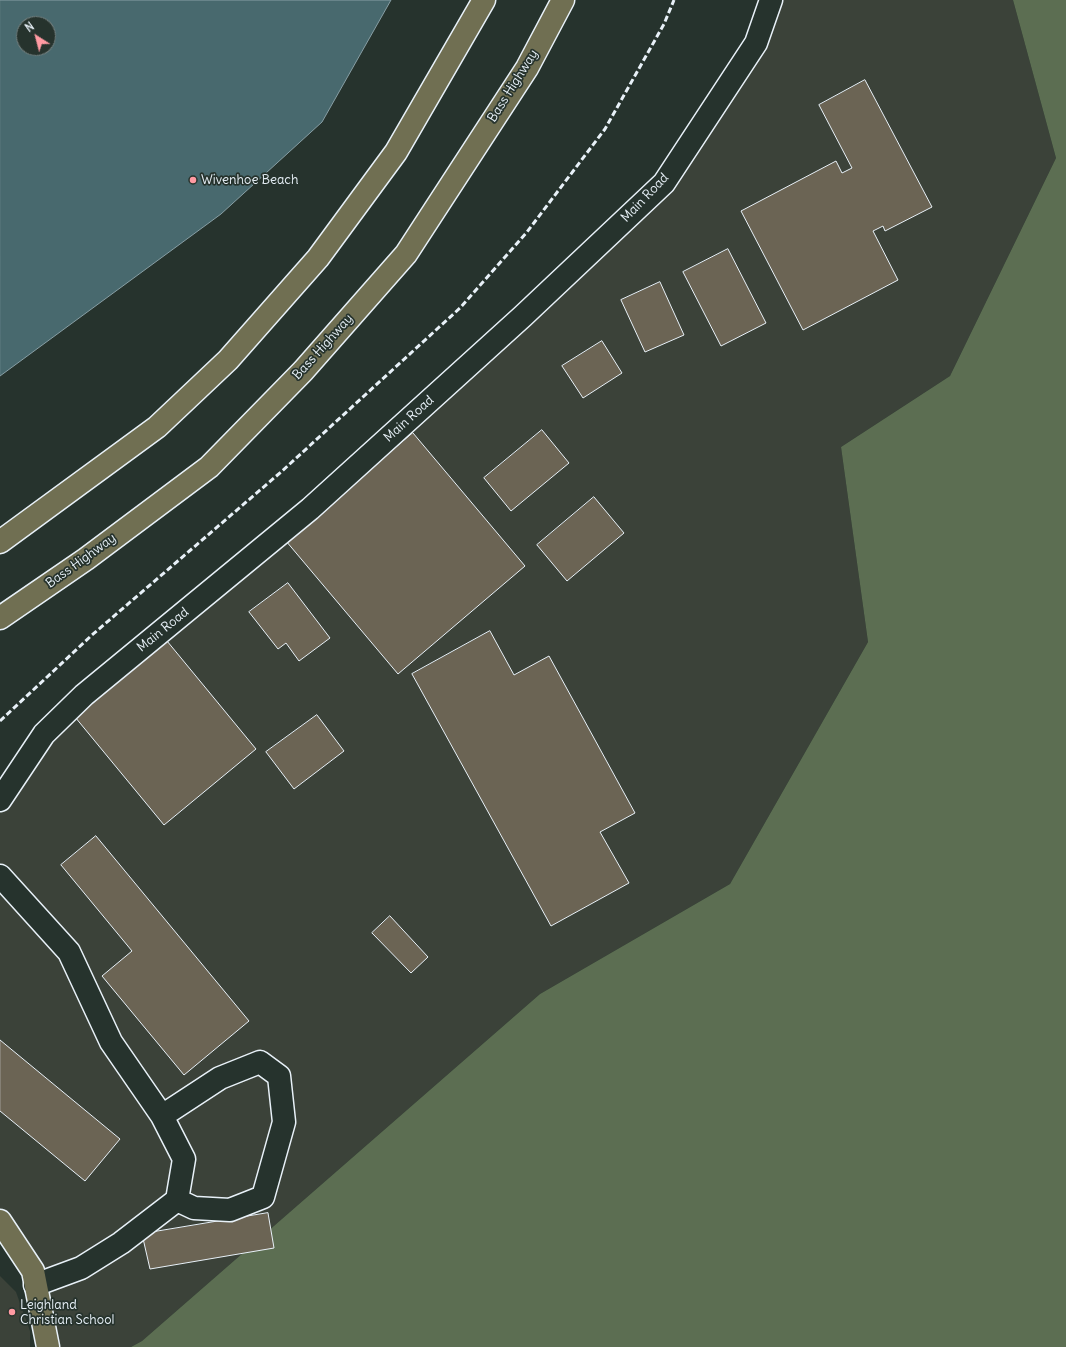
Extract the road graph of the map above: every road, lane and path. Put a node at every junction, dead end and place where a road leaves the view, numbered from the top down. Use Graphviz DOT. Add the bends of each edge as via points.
graph roads {
  1 [pos="484,0"];
  2 [pos="563,0"];
  3 [pos="771,0"];
  4 [pos="0,542"];
  5 [pos="0,618"];
  6 [pos="0,800"];
  7 [pos="0,876"];
  8 [pos="162,1116"];
  9 [pos="177,1200"];
  10 [pos="0,1221"];
  11 [pos="35,1285"];
  12 [pos="48,1347"];
  1 -- 4 [label="main road" via="396,152 318,258 228,360 157,427"];
  2 -- 5 [label="main road, Bass Highway" via="526,68 406,254 303,371 209,467 86,559"];
  3 -- 6 [label="street, Main Road" via="756,43 664,183 310,509 84,695 44,734"];
  7 -- 8 [label="street" via="69,952 110,1042"];
  8 -- 9 [label="street" via="184,1159"];
  8 -- 9 [label="street" via="220,1078 260,1062 279,1076 284,1122 263,1197 230,1210 194,1208"];
  9 -- 11 [label="street" via="121,1243 81,1268"];
  10 -- 11 [label="main road" via="33,1272"];
  11 -- 12 [label="main road"];
}
